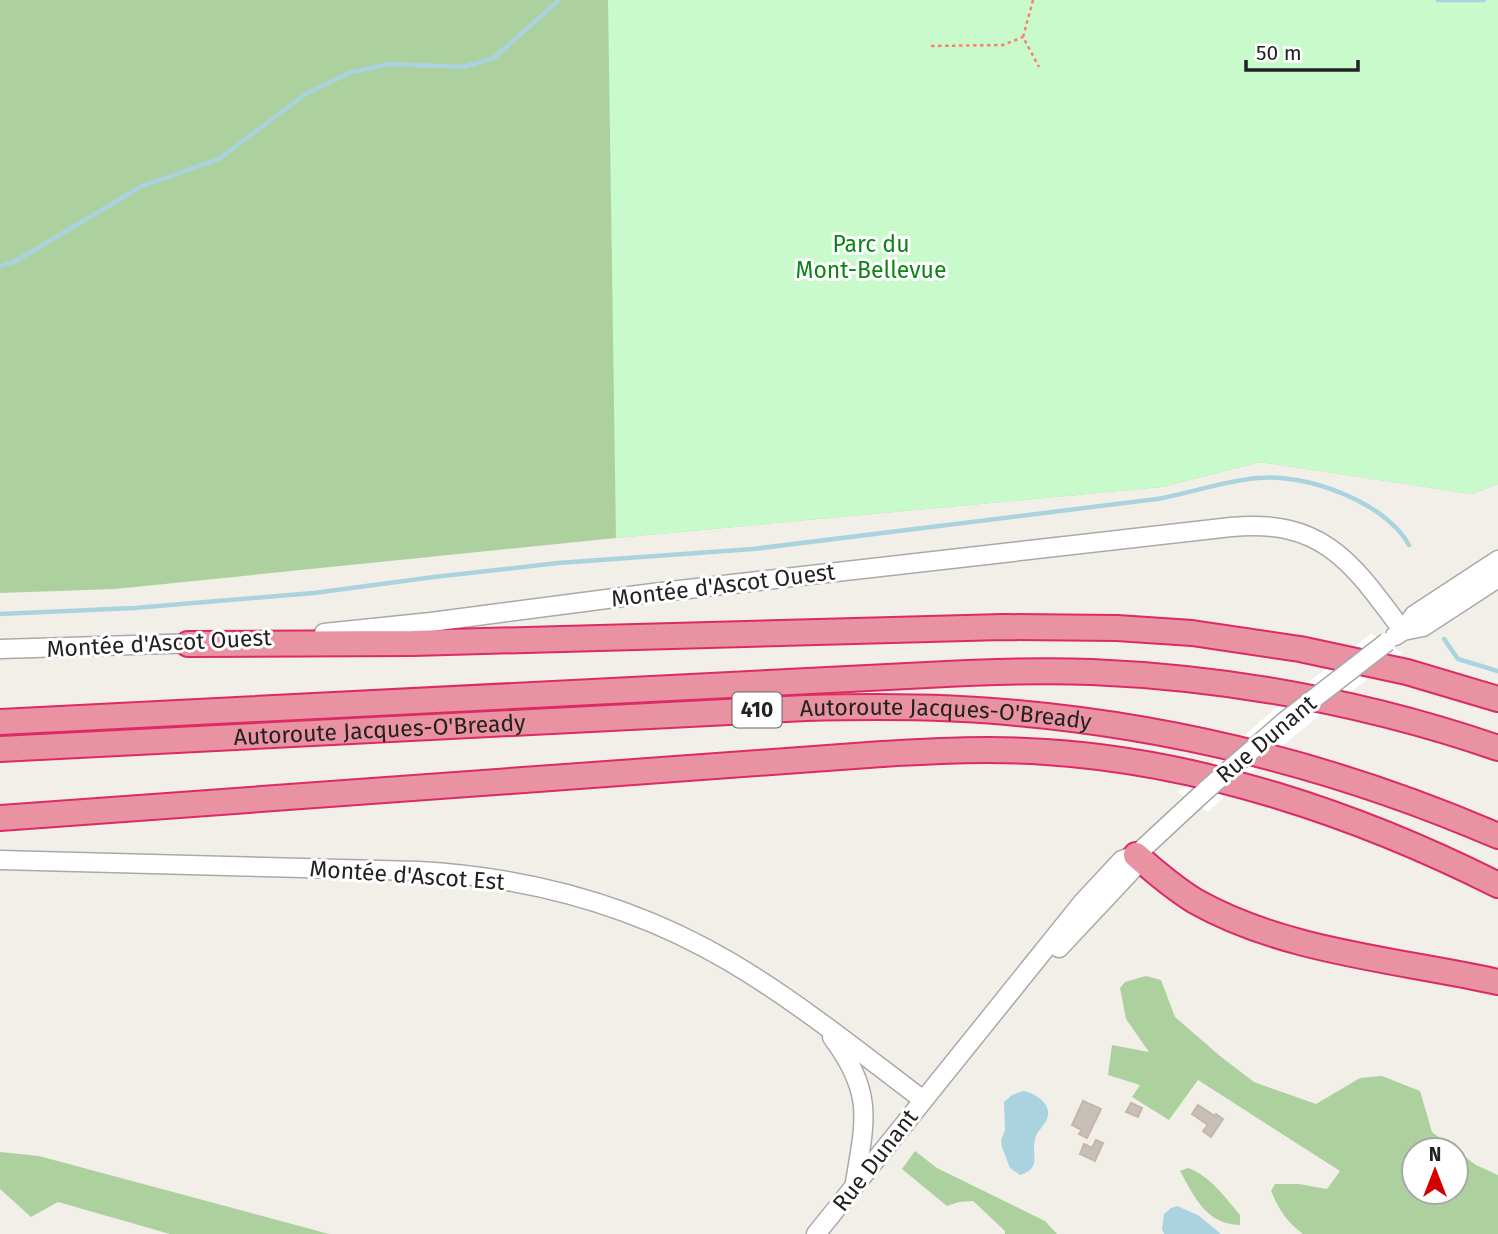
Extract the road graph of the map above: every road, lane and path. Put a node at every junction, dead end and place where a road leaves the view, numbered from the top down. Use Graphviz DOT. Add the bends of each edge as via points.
graph roads {
  1 [pos="1033,0"];
  2 [pos="1023,37"];
  3 [pos="931,46"];
  4 [pos="1039,67"];
  5 [pos="1498,560"];
  6 [pos="1498,578"];
  7 [pos="1403,631"];
  8 [pos="188,644"];
  9 [pos="0,649"];
  10 [pos="1498,699"];
  11 [pos="0,722"];
  12 [pos="1498,748"];
  13 [pos="0,749"];
  14 [pos="0,818"];
  15 [pos="1498,836"];
  16 [pos="1136,855"];
  17 [pos="0,860"];
  18 [pos="1498,885"];
  19 [pos="1498,982"];
  20 [pos="820,1023"];
  21 [pos="923,1100"];
  22 [pos="854,1186"];
  23 [pos="816,1234"];
  1 -- 2 [label="path"];
  2 -- 3 [label="path" via="1003,45"];
  2 -- 4 [label="path"];
  5 -- 7 [label="street, Rue Dunant" via="1414,615"];
  6 -- 7 [label="street, Rue Dunant" via="1423,627"];
  7 -- 8 [label="street, Montée d'Ascot Ouest" via="1363,578 1339,555 1304,535 1259,526 678,590 390,627"];
  7 -- 16 [label="street, Rue Dunant, bridge" via="1285,721"];
  8 -- 9 [label="street, Montée d'Ascot Ouest"];
  8 -- 10 [label="highway" via="1117,628 1300,649 1407,672"];
  11 -- 12 [label="highway, Autoroute Jacques-O'Bready / 410" via="1060,671 1180,678 1271,690 1378,712"];
  13 -- 15 [label="highway, Autoroute Jacques-O'Bready / 410" via="796,709 965,709 1104,723 1239,750 1354,782"];
  14 -- 18 [label="highway" via="868,755 1028,751 1125,761 1252,789 1380,832"];
  16 -- 19 [label="highway" via="1193,900 1264,930 1340,951"];
  16 -- 21 [label="street, Rue Dunant" via="1122,860 1082,903"];
  17 -- 20 [label="street, Montée d'Ascot Est" via="418,871 526,884 593,901 683,937 753,976"];
  20 -- 21 [label="street, Montée d'Ascot Est"];
  20 -- 22 [label="street" via="850,1062 862,1097 864,1125"];
  21 -- 22 [label="street, Rue Dunant"];
  22 -- 23 [label="street, Rue Dunant"];
}
